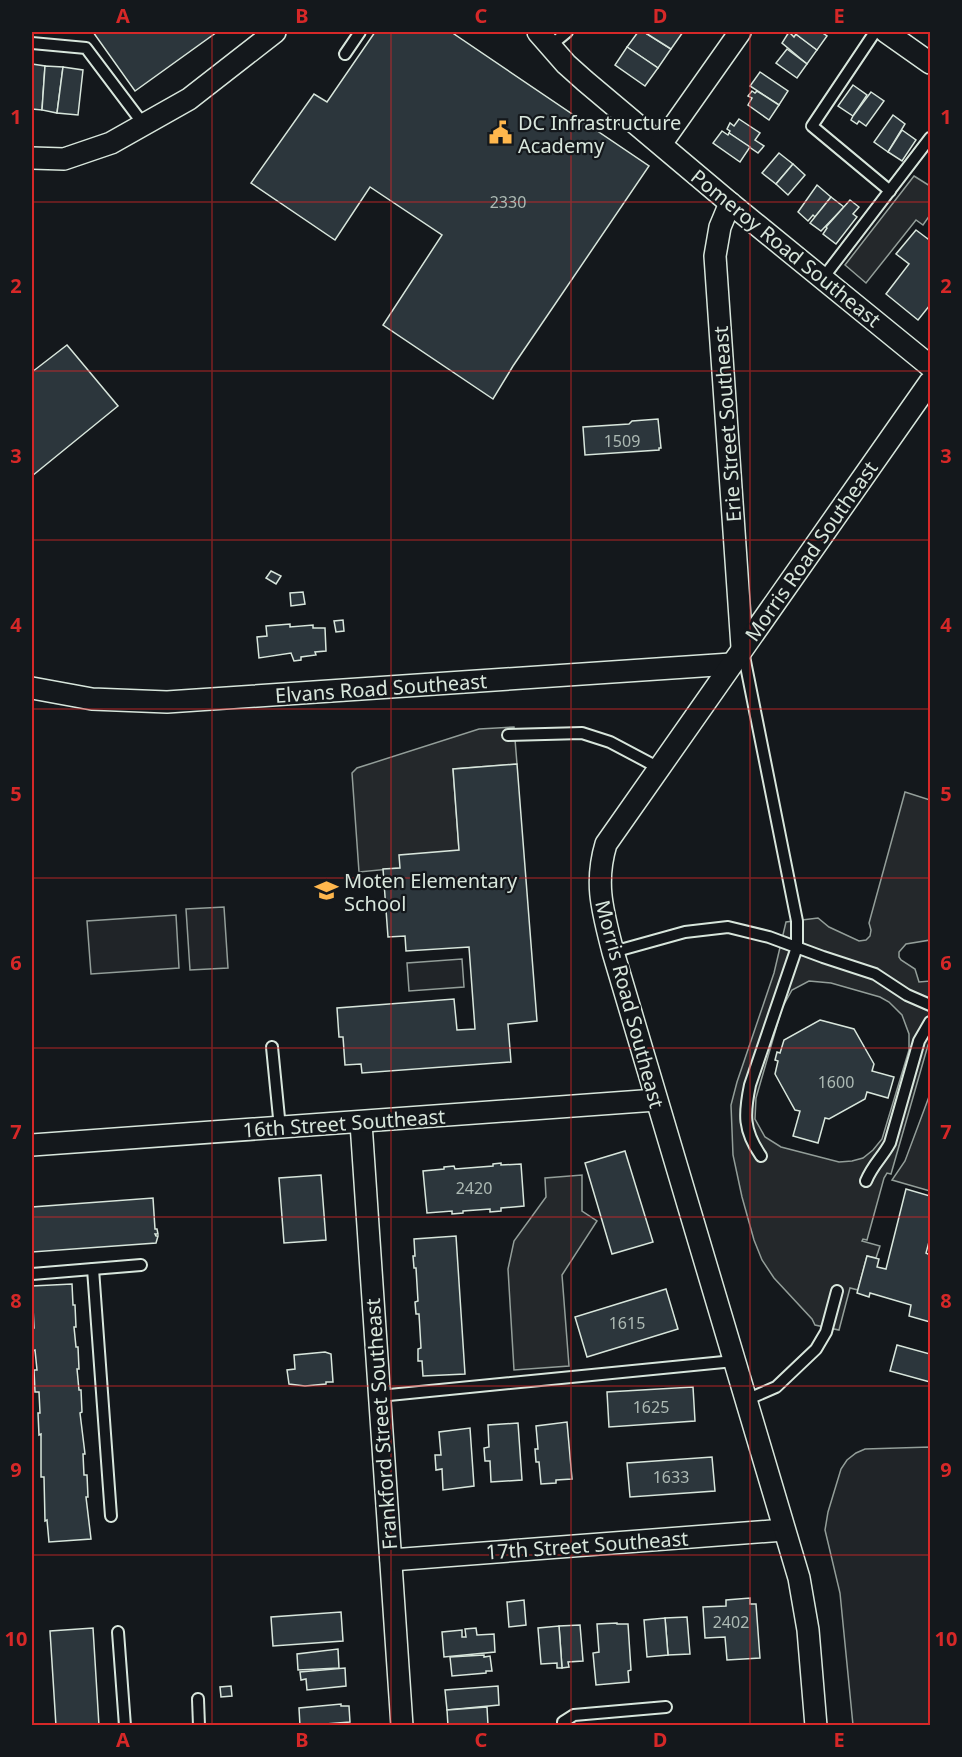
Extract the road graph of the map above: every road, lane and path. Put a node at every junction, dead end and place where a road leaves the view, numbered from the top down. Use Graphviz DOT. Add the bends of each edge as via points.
graph roads {
  1 [pos="275,32"];
  2 [pos="360,32"];
  3 [pos="567,32"];
  4 [pos="740,32"];
  5 [pos="875,32"];
  6 [pos="886,32"];
  7 [pos="544,38"];
  8 [pos="32,43"];
  9 [pos="345,54"];
  10 [pos="930,63"];
  11 [pos="144,125"];
  12 [pos="930,138"];
  13 [pos="661,144"];
  14 [pos="32,158"];
  15 [pos="890,191"];
  16 [pos="730,203"];
  17 [pos="823,279"];
  18 [pos="930,366"];
  19 [pos="930,382"];
  20 [pos="737,656"];
  21 [pos="32,688"];
  22 [pos="508,735"];
  23 [pos="659,768"];
  24 [pos="797,947"];
  25 [pos="613,952"];
  26 [pos="930,1005"];
  27 [pos="930,1022"];
  28 [pos="272,1047"];
  29 [pos="656,1100"];
  30 [pos="361,1123"];
  31 [pos="280,1128"];
  32 [pos="32,1145"];
  33 [pos="761,1156"];
  34 [pos="866,1181"];
  35 [pos="141,1265"];
  36 [pos="93,1269"];
  37 [pos="32,1274"];
  38 [pos="837,1291"];
  39 [pos="734,1360"];
  40 [pos="380,1396"];
  41 [pos="746,1400"];
  42 [pos="111,1516"];
  43 [pos="784,1530"];
  44 [pos="391,1560"];
  45 [pos="118,1632"];
  46 [pos="198,1699"];
  47 [pos="666,1707"];
  48 [pos="125,1725"];
  49 [pos="199,1725"];
  50 [pos="402,1725"];
  51 [pos="563,1725"];
  52 [pos="816,1725"];
  1 -- 11 [label="street" via="189,99"];
  2 -- 9 [label="lane"];
  3 -- 7 [label="lane"];
  4 -- 13 [label="street"];
  5 -- 15 [label="lane" via="812,126"];
  6 -- 10 [label="street"];
  7 -- 13 [label="street, Pomeroy Road Southeast" via="576,73"];
  8 -- 11 [label="lane" via="86,48"];
  11 -- 14 [label="street" via="111,143 64,159"];
  12 -- 15 [label="lane"];
  13 -- 16 [label="street, Pomeroy Road Southeast"];
  15 -- 17 [label="lane"];
  16 -- 17 [label="street, Pomeroy Road Southeast"];
  16 -- 20 [label="street, Erie Street Southeast" via="720,227 715,256"];
  17 -- 18 [label="street, Pomeroy Road Southeast"];
  19 -- 20 [label="street, Morris Road Southeast"];
  20 -- 21 [label="street, Elvans Road Southeast" via="167,702 80,698"];
  20 -- 23 [label="street, Morris Road Southeast"];
  20 -- 24 [label="lane" via="797,921"];
  22 -- 23 [label="lane" via="582,733 610,742"];
  23 -- 25 [label="street, Morris Road Southeast" via="606,843 602,856 600,896"];
  24 -- 25 [label="lane" via="728,927 685,932"];
  24 -- 26 [label="lane" via="875,974"];
  24 -- 33 [label="lane" via="746,1107 747,1130"];
  25 -- 29 [label="street, Morris Road Southeast"];
  27 -- 34 [label="lane" via="919,1041 890,1143"];
  28 -- 31 [label="lane"];
  29 -- 30 [label="street, 16th Street Southeast"];
  29 -- 39 [label="street, Morris Road Southeast"];
  30 -- 31 [label="street, 16th Street Southeast"];
  30 -- 40 [label="street, Frankford Street Southeast"];
  31 -- 32 [label="street, 16th Street Southeast"];
  35 -- 36 [label="lane"];
  36 -- 37 [label="lane"];
  36 -- 42 [label="lane"];
  38 -- 41 [label="lane" via="826,1332 816,1349 776,1387"];
  39 -- 40 [label="lane"];
  39 -- 41 [label="street, Morris Road Southeast"];
  40 -- 44 [label="street, Frankford Street Southeast"];
  41 -- 43 [label="street, Morris Road Southeast"];
  43 -- 44 [label="street, 17th Street Southeast"];
  43 -- 52 [label="street" via="804,1604"];
  44 -- 50 [label="street, Frankford Street Southeast"];
  45 -- 48 [label="lane"];
  46 -- 49 [label="lane"];
  47 -- 51 [label="lane" via="574,1715"];
}
